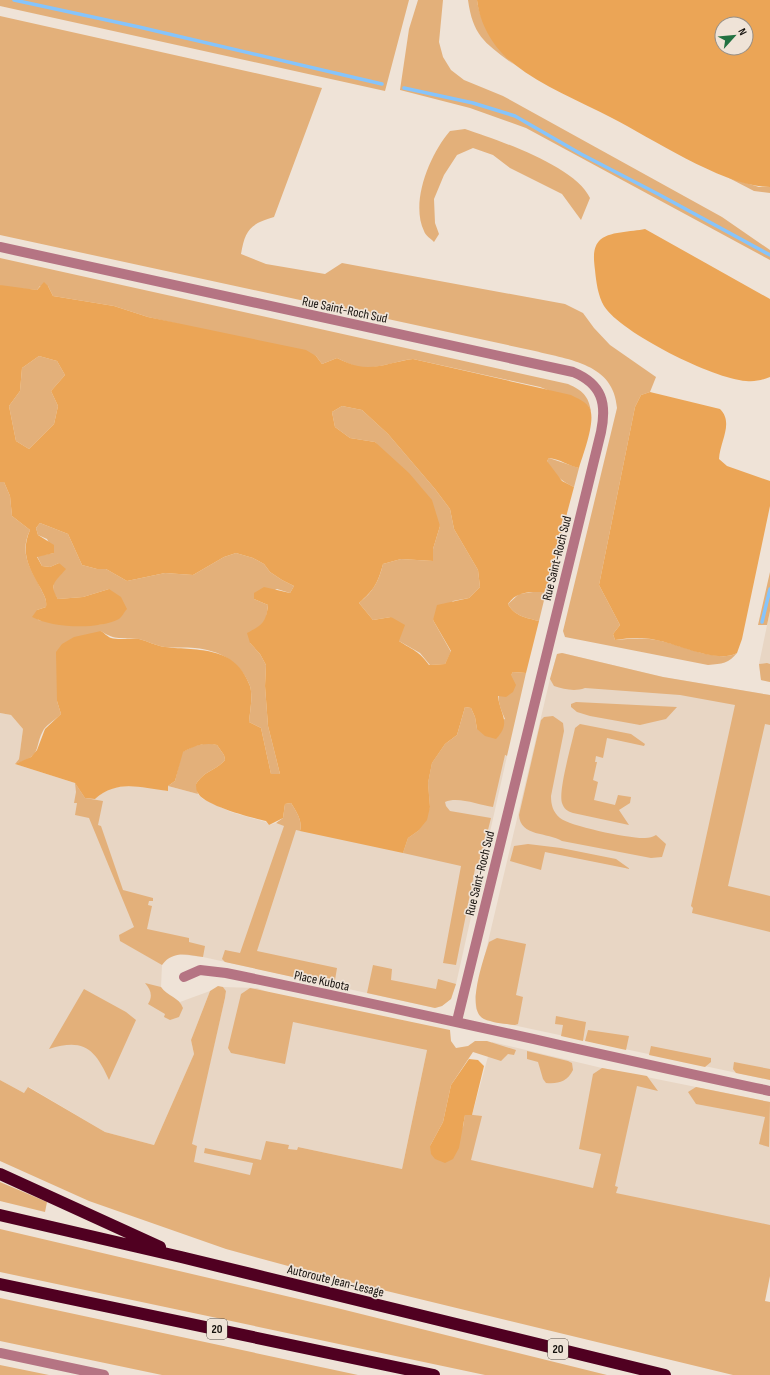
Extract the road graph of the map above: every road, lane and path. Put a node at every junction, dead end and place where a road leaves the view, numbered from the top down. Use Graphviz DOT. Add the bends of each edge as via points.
graph roads {
  1 [pos="0,247"];
  2 [pos="184,977"];
  3 [pos="457,1021"];
  4 [pos="770,1091"];
  5 [pos="0,1174"];
  6 [pos="0,1215"];
  7 [pos="181,1257"];
  8 [pos="0,1284"];
  9 [pos="0,1353"];
  10 [pos="104,1375"];
  11 [pos="434,1375"];
  12 [pos="665,1375"];
  1 -- 3 [label="street, Rue Saint-Roch Sud" via="568,371 589,380 599,393 603,414 601,432"];
  2 -- 3 [label="street, Place Kubota" via="195,971 209,970"];
  3 -- 4 [label="street" via="573,1049"];
  5 -- 7 [label="highway"];
  6 -- 7 [label="highway, Autoroute Jean-Lesage / 20"];
  7 -- 12 [label="highway, Autoroute Jean-Lesage / 20"];
  8 -- 11 [label="highway, 20"];
  9 -- 10 [label="street"];
}
